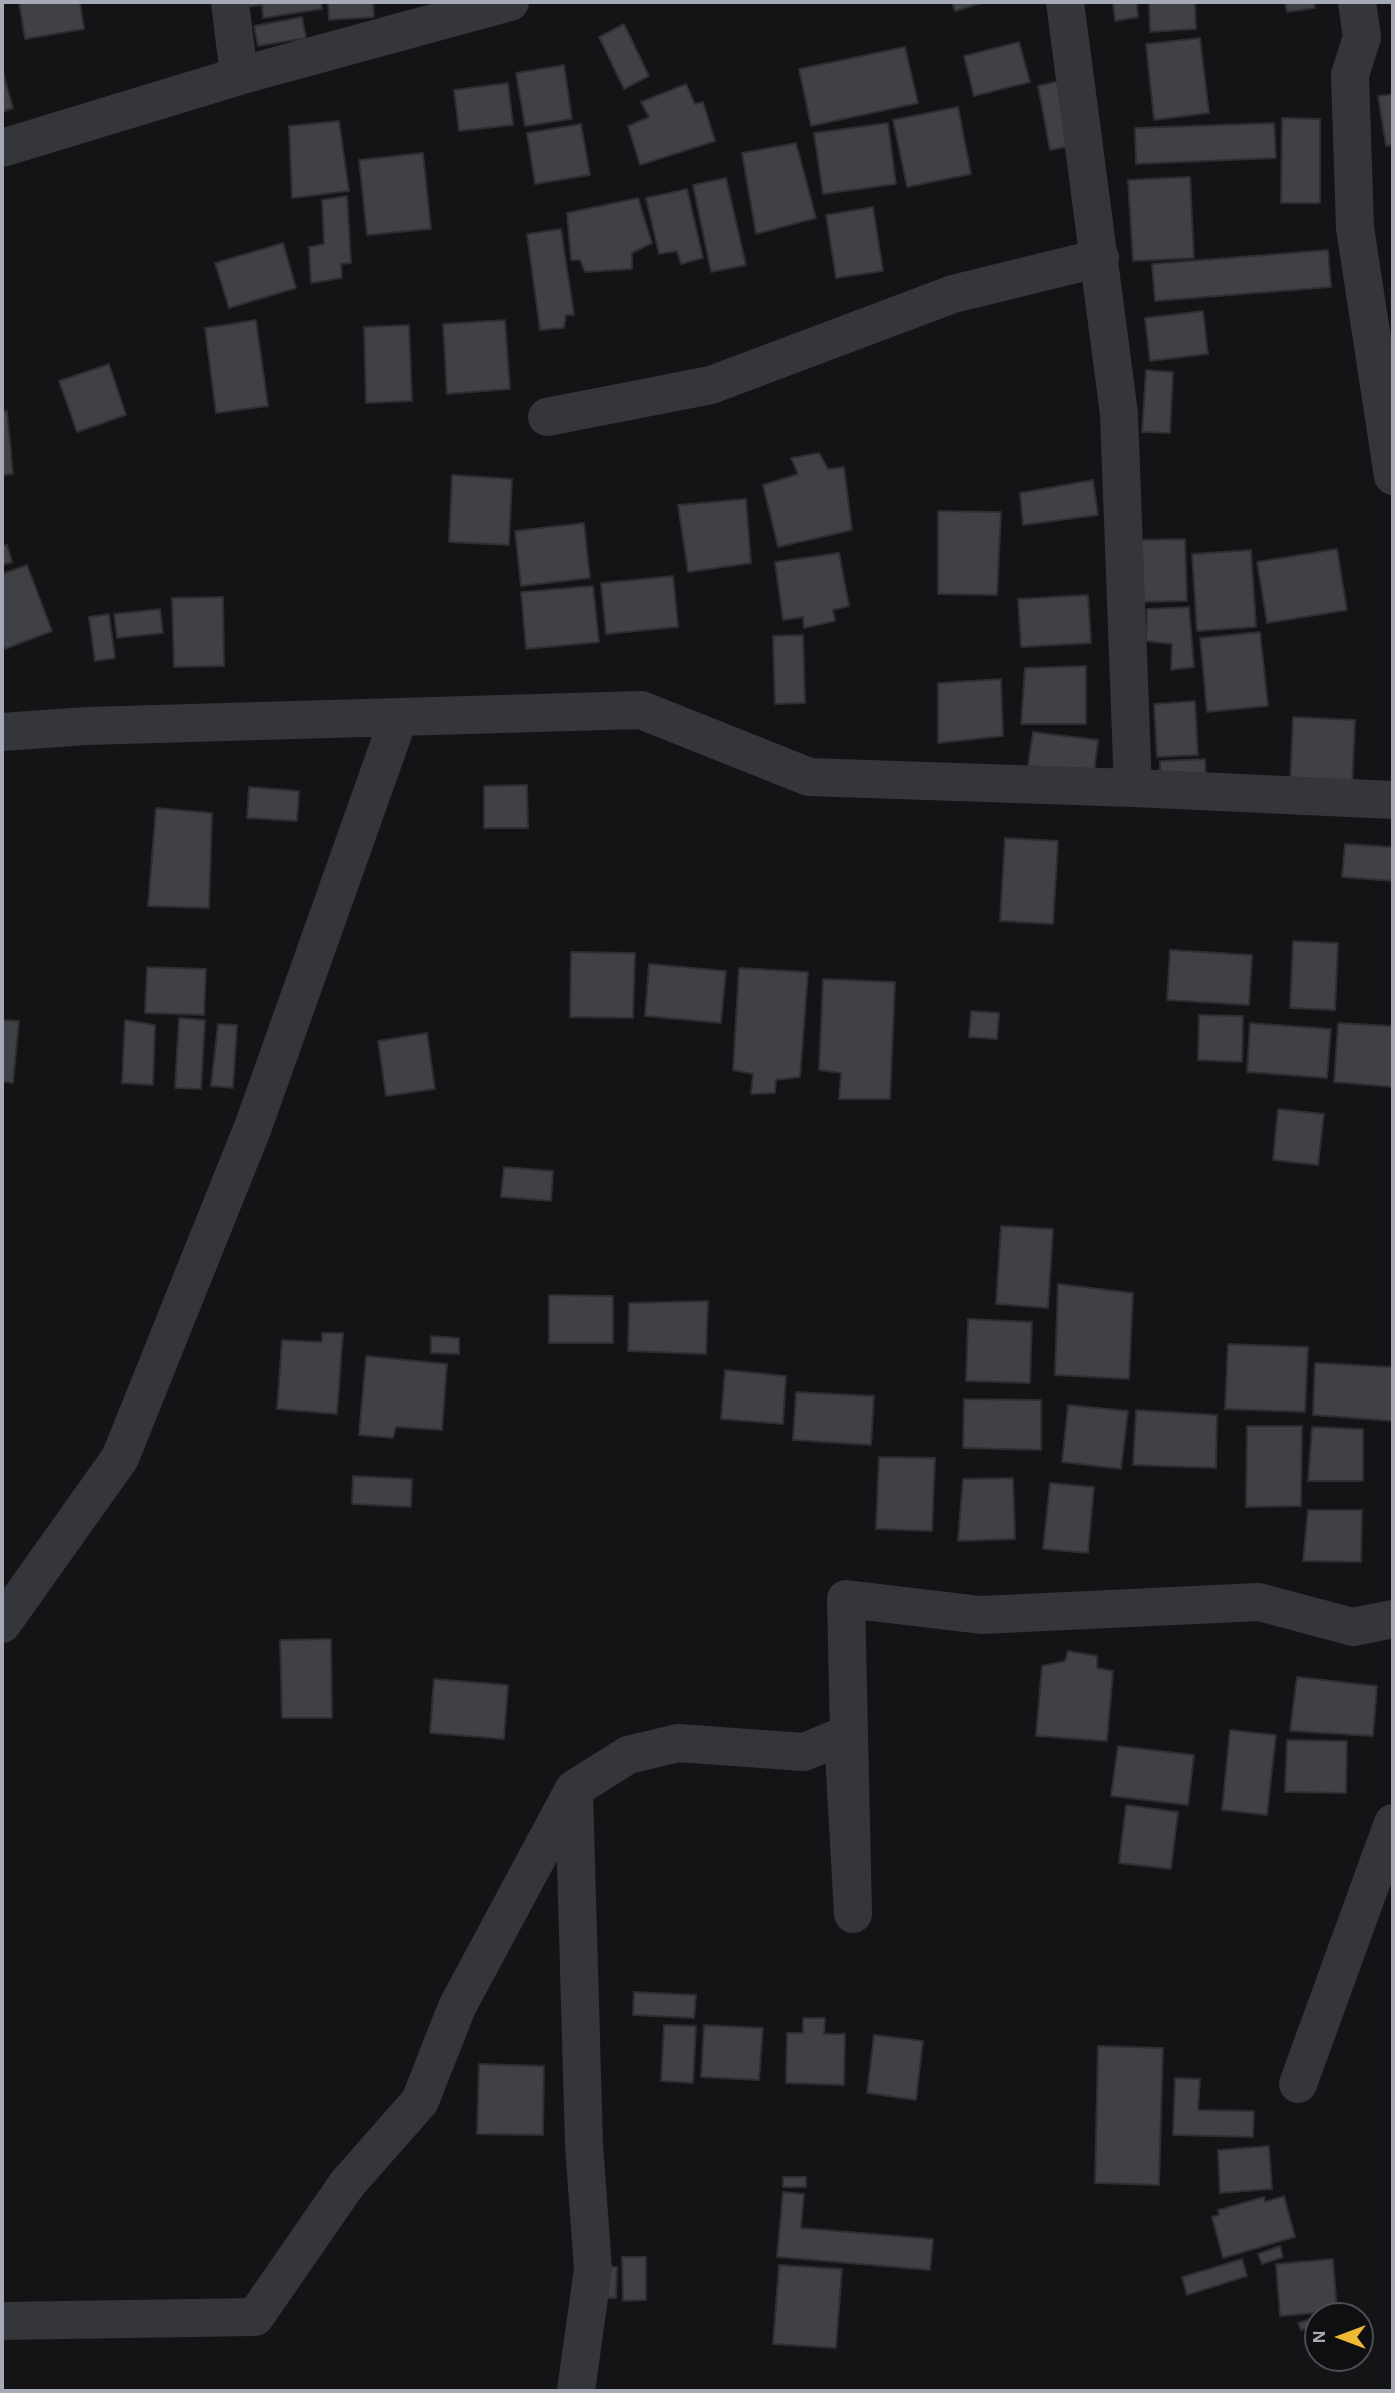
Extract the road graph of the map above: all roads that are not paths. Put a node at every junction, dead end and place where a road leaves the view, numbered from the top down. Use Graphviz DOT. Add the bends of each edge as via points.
graph roads {
  1 [pos="230,2"];
  2 [pos="510,2"];
  3 [pos="1065,2"];
  4 [pos="1371,23"];
  5 [pos="239,76"];
  6 [pos="2,148"];
  7 [pos="1100,258"];
  8 [pos="547,417"];
  9 [pos="1393,476"];
  10 [pos="399,717"];
  11 [pos="2,732"];
  12 [pos="1133,788"];
  13 [pos="1393,800"];
  14 [pos="1393,1619"];
  15 [pos="2,1624"];
  16 [pos="574,1790"];
  17 [pos="1393,1823"];
  18 [pos="1298,2084"];
  19 [pos="2,2321"];
  20 [pos="576,2391"];
  1 -- 5 [label="street"];
  2 -- 5 [label="street"];
  3 -- 7 [label="street"];
  4 -- 9 [label="street" via="1350,75 1355,228"];
  5 -- 6 [label="street"];
  7 -- 8 [label="street" via="953,293 711,385"];
  7 -- 12 [label="street" via="1119,414"];
  10 -- 11 [label="street"];
  10 -- 12 [label="street" via="641,710 810,777"];
  10 -- 15 [label="street" via="253,1127 120,1458"];
  12 -- 13 [label="street"];
  14 -- 16 [label="street" via="1353,1627 1259,1602 981,1615 846,1599 853,1914 843,1736 804,1752 678,1743 628,1755"];
  16 -- 19 [label="street" via="457,2007 420,2101 347,2184 256,2318"];
  16 -- 20 [label="street" via="584,2145 593,2269"];
  17 -- 18 [label="street"];
}
